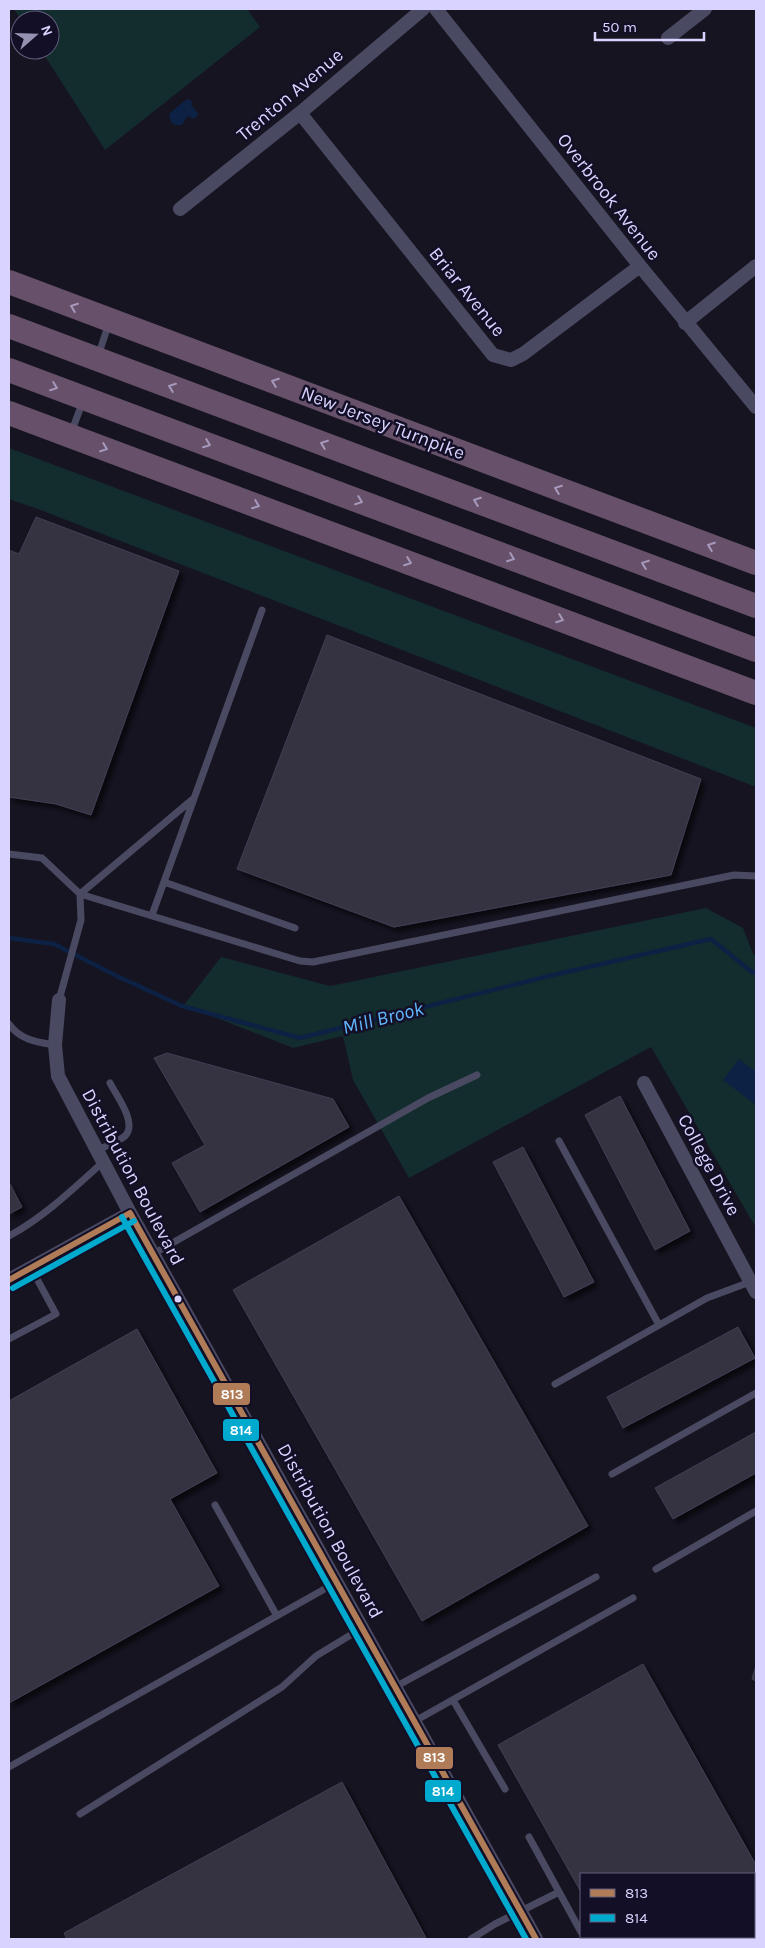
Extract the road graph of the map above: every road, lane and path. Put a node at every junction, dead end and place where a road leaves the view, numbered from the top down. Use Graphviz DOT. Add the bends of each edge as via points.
graph roads {
  1 [pos="423,9"];
  2 [pos="436,9"];
  3 [pos="705,9"];
  4 [pos="668,38"];
  5 [pos="300,113"];
  6 [pos="180,209"];
  7 [pos="640,266"];
  8 [pos="756,266"];
  9 [pos="9,282"];
  10 [pos="110,320"];
  11 [pos="685,323"];
  12 [pos="9,326"];
  13 [pos="97,359"];
  14 [pos="9,370"];
  15 [pos="84,398"];
  16 [pos="756,407"];
  17 [pos="9,413"];
  18 [pos="70,436"];
  19 [pos="756,563"];
  20 [pos="756,606"];
  21 [pos="262,610"];
  22 [pos="756,650"];
  23 [pos="756,693"];
  24 [pos="194,798"];
  25 [pos="9,854"];
  26 [pos="756,876"];
  27 [pos="164,882"];
  28 [pos="80,894"];
  29 [pos="152,915"];
  30 [pos="295,928"];
  31 [pos="59,1000"];
  32 [pos="9,1024"];
  33 [pos="55,1045"];
  34 [pos="477,1075"];
  35 [pos="110,1083"];
  36 [pos="644,1083"];
  37 [pos="559,1141"];
  38 [pos="100,1156"];
  39 [pos="130,1213"];
  40 [pos="9,1236"];
  41 [pos="153,1254"];
  42 [pos="31,1268"];
  43 [pos="9,1280"];
  44 [pos="753,1287"];
  45 [pos="659,1324"];
  46 [pos="9,1339"];
  47 [pos="555,1384"];
  48 [pos="756,1393"];
  49 [pos="612,1474"];
  50 [pos="215,1505"];
  51 [pos="756,1511"];
  52 [pos="656,1569"];
  53 [pos="596,1578"];
  54 [pos="337,1582"];
  55 [pos="633,1598"];
  56 [pos="277,1616"];
  57 [pos="362,1628"];
  58 [pos="395,1687"];
  59 [pos="453,1700"];
  60 [pos="415,1721"];
  61 [pos="9,1768"];
  62 [pos="505,1789"];
  63 [pos="80,1814"];
  64 [pos="529,1836"];
  65 [pos="559,1892"];
  66 [pos="521,1912"];
  67 [pos="580,1930"];
  68 [pos="476,1938"];
  69 [pos="536,1939"];
  1 -- 5 [label="street, Trenton Avenue"];
  2 -- 7 [label="street, Overbrook Avenue"];
  3 -- 4 [label="street"];
  5 -- 6 [label="street, Trenton Avenue"];
  5 -- 7 [label="street, Briar Avenue" via="493,355 511,360 522,354"];
  7 -- 11 [label="street, Overbrook Avenue"];
  8 -- 11 [label="street"];
  10 -- 9 [label="highway, New Jersey Turnpike, one-way"];
  10 -- 13 [label="lane"];
  19 -- 10 [label="highway, New Jersey Turnpike, one-way"];
  11 -- 16 [label="street, Overbrook Avenue"];
  12 -- 13 [label="highway"];
  20 -- 13 [label="highway, one-way"];
  14 -- 15 [label="highway, one-way"];
  15 -- 18 [label="lane"];
  15 -- 22 [label="highway, one-way"];
  17 -- 18 [label="highway"];
  18 -- 23 [label="highway, one-way"];
  21 -- 24 [label="lane"];
  24 -- 27 [label="lane"];
  24 -- 28 [label="lane"];
  25 -- 28 [label="lane" via="42,858"];
  26 -- 29 [label="lane" via="734,875 313,962 300,961"];
  27 -- 29 [label="lane"];
  27 -- 30 [label="lane"];
  28 -- 29 [label="lane"];
  28 -- 31 [label="lane" via="81,920"];
  31 -- 33 [label="street, Distribution Boulevard"];
  32 -- 33 [label="lane" via="29,1041"];
  33 -- 38 [label="street, Distribution Boulevard" via="58,1076"];
  34 -- 41 [label="lane" via="428,1098"];
  35 -- 38 [label="lane" via="128,1116 129,1128 125,1136"];
  36 -- 44 [label="street, College Drive"];
  37 -- 45 [label="lane"];
  38 -- 39 [label="street, Distribution Boulevard"];
  38 -- 40 [label="lane" via="70,1192 29,1225"];
  39 -- 41 [label="street, Distribution Boulevard"];
  39 -- 42 [label="street"];
  41 -- 54 [label="street, Distribution Boulevard"];
  42 -- 43 [label="street"];
  42 -- 46 [label="lane" via="56,1314"];
  44 -- 45 [label="lane" via="708,1298"];
  45 -- 47 [label="lane"];
  48 -- 49 [label="lane"];
  50 -- 56 [label="lane"];
  51 -- 52 [label="lane"];
  53 -- 58 [label="lane"];
  54 -- 56 [label="lane"];
  54 -- 57 [label="street, Distribution Boulevard"];
  55 -- 59 [label="lane"];
  56 -- 61 [label="lane"];
  57 -- 58 [label="street, Distribution Boulevard"];
  57 -- 63 [label="lane" via="316,1656 282,1687"];
  58 -- 60 [label="street, Distribution Boulevard"];
  59 -- 60 [label="lane"];
  59 -- 62 [label="lane"];
  60 -- 66 [label="street, Distribution Boulevard"];
  64 -- 65 [label="lane"];
  65 -- 66 [label="lane"];
  65 -- 67 [label="lane"];
  66 -- 68 [label="lane" via="494,1924"];
  66 -- 69 [label="street, Distribution Boulevard"];
}
